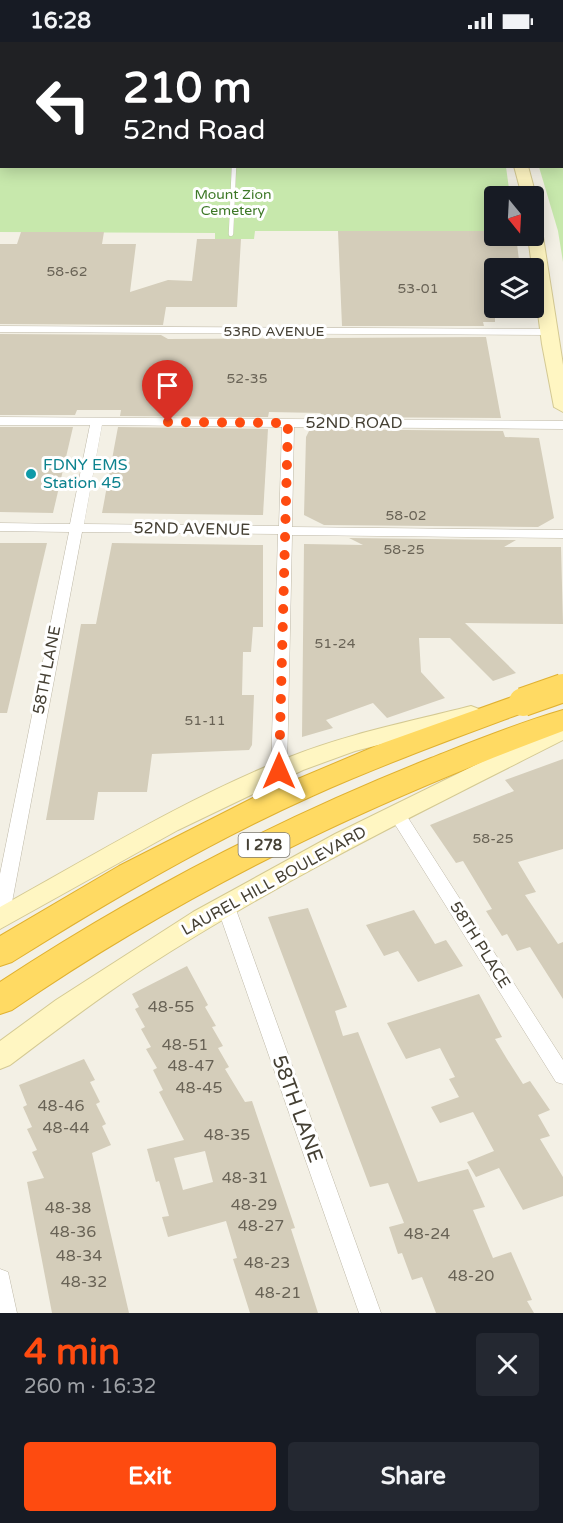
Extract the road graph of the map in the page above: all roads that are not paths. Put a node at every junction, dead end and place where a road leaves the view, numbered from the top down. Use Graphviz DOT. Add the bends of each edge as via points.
graph roads {
  1 [pos="234,168"];
  2 [pos="522,168"];
  3 [pos="526,186"];
  4 [pos="231,234"];
  5 [pos="537,246"];
  6 [pos="0,329"];
  7 [pos="549,332"];
  8 [pos="563,407"];
  9 [pos="0,421"];
  10 [pos="97,422"];
  11 [pos="288,423"];
  12 [pos="563,425"];
  13 [pos="0,527"];
  14 [pos="74,527"];
  15 [pos="283,530"];
  16 [pos="563,534"];
  17 [pos="563,689"];
  18 [pos="558,725"];
  19 [pos="279,771"];
  20 [pos="397,814"];
  21 [pos="225,904"];
  22 [pos="0,919"];
  23 [pos="0,953"];
  24 [pos="0,1000"];
  25 [pos="0,1057"];
  26 [pos="563,1076"];
  27 [pos="0,1279"];
  28 [pos="6,1313"];
  29 [pos="370,1313"];
  1 -- 4 [label="lane"];
  2 -- 3 [label="main road"];
  5 -- 7 [label="main road"];
  6 -- 7 [label="street, 53RD AVENUE"];
  7 -- 8 [label="main road"];
  9 -- 10 [label="street, 52ND ROAD"];
  10 -- 11 [label="street, 52ND ROAD"];
  10 -- 14 [label="street, 58TH LANE"];
  11 -- 12 [label="street, 52ND ROAD"];
  11 -- 15 [label="street"];
  13 -- 14 [label="street, 52ND AVENUE"];
  14 -- 15 [label="street, 52ND AVENUE"];
  14 -- 22 [label="street, 58TH LANE"];
  15 -- 16 [label="street, 52ND AVENUE"];
  15 -- 19 [label="street"];
  17 -- 19 [label="main road" via="349,745"];
  17 -- 23 [label="highway, I 278, bridge" via="399,748 266,805 133,874"];
  18 -- 20 [label="main road, LAUREL HILL BOULEVARD"];
  18 -- 24 [label="highway, I 278" via="403,781 270,842 134,915"];
  19 -- 22 [label="main road" via="169,824"];
  20 -- 21 [label="main road, LAUREL HILL BOULEVARD"];
  20 -- 26 [label="street, 58TH PLACE"];
  21 -- 25 [label="main road, LAUREL HILL BOULEVARD" via="112,975"];
  21 -- 29 [label="street, 58TH LANE"];
  27 -- 28 [label="street"];
}
